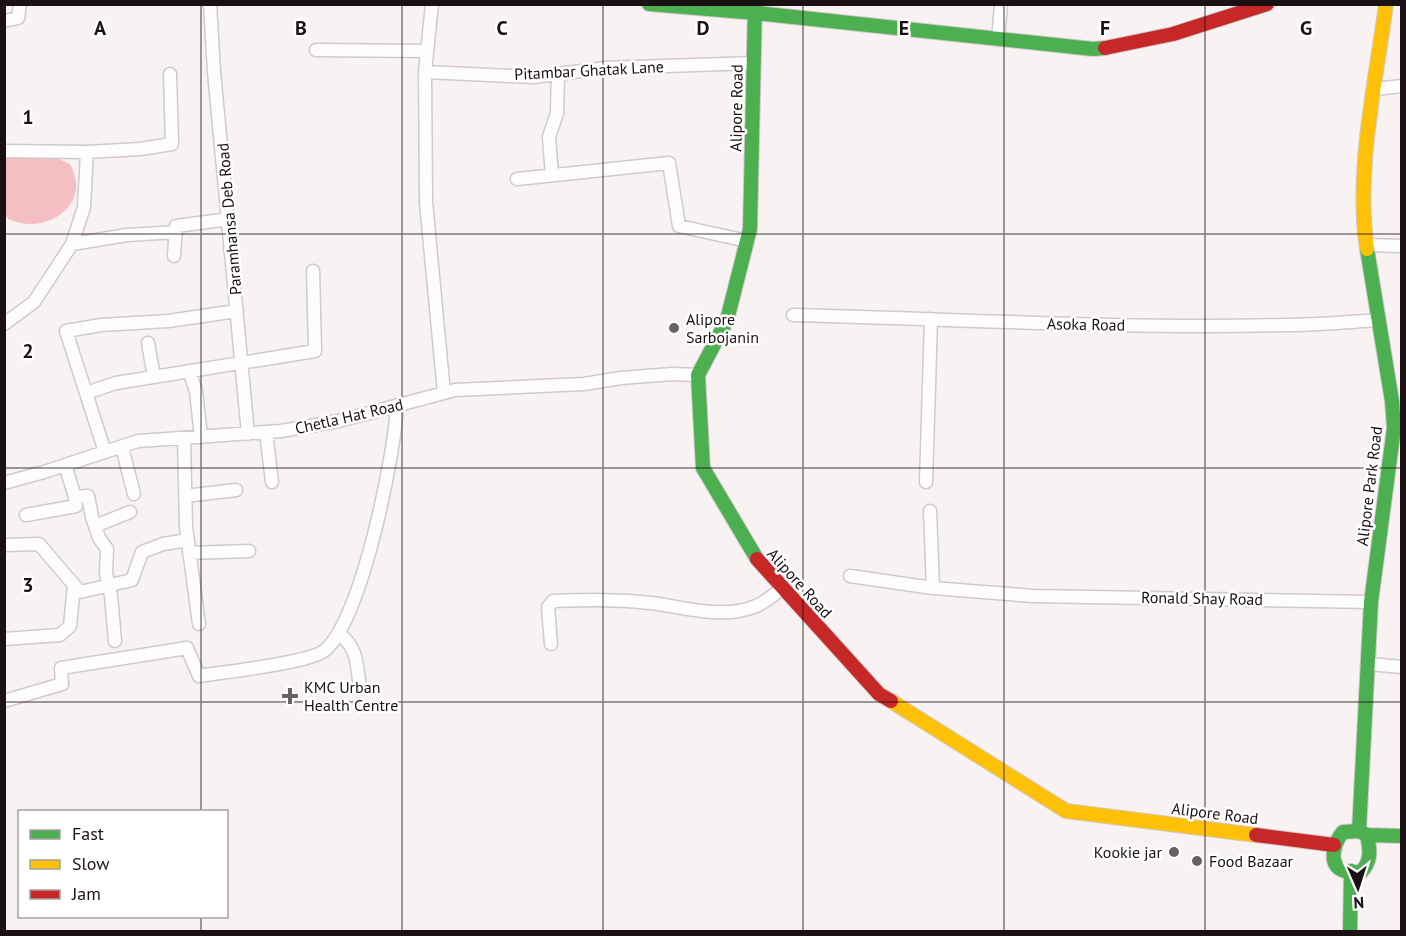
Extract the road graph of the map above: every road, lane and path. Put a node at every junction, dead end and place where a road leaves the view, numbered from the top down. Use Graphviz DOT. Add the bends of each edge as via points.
graph roads {
  1 [pos="20,4"];
  2 [pos="210,4"];
  3 [pos="432,4"];
  4 [pos="649,4"];
  5 [pos="1001,4"];
  6 [pos="1267,4"];
  7 [pos="1386,4"];
  8 [pos="756,9"];
  9 [pos="4,21"];
  10 [pos="998,40"];
  11 [pos="316,50"];
  12 [pos="427,51"];
  13 [pos="754,63"];
  14 [pos="425,72"];
  15 [pos="170,74"];
  16 [pos="558,74"];
  17 [pos="1401,86"];
  18 [pos="1375,89"];
  19 [pos="4,151"];
  20 [pos="87,152"];
  21 [pos="552,175"];
  22 [pos="517,179"];
  23 [pos="229,219"];
  24 [pos="176,232"];
  25 [pos="747,241"];
  26 [pos="72,244"];
  27 [pos="1367,245"];
  28 [pos="1401,246"];
  29 [pos="174,256"];
  30 [pos="312,272"];
  31 [pos="237,311"];
  32 [pos="793,315"];
  33 [pos="931,319"];
  34 [pos="1379,320"];
  35 [pos="4,324"];
  36 [pos="148,343"];
  37 [pos="242,361"];
  38 [pos="189,371"];
  39 [pos="698,375"];
  40 [pos="154,377"];
  41 [pos="87,393"];
  42 [pos="444,393"];
  43 [pos="397,405"];
  44 [pos="266,432"];
  45 [pos="248,434"];
  46 [pos="1397,434"];
  47 [pos="201,437"];
  48 [pos="184,438"];
  49 [pos="122,447"];
  50 [pos="105,452"];
  51 [pos="65,465"];
  52 [pos="272,482"];
  53 [pos="926,482"];
  54 [pos="4,483"];
  55 [pos="236,490"];
  56 [pos="134,494"];
  57 [pos="185,496"];
  58 [pos="75,497"];
  59 [pos="930,511"];
  60 [pos="130,512"];
  61 [pos="26,515"];
  62 [pos="95,526"];
  63 [pos="188,540"];
  64 [pos="4,545"];
  65 [pos="249,551"];
  66 [pos="189,553"];
  67 [pos="850,576"];
  68 [pos="74,585"];
  69 [pos="109,585"];
  70 [pos="783,588"];
  71 [pos="933,588"];
  72 [pos="1371,602"];
  73 [pos="199,624"];
  74 [pos="339,634"];
  75 [pos="4,639"];
  76 [pos="115,641"];
  77 [pos="550,645"];
  78 [pos="1369,664"];
  79 [pos="1401,667"];
  80 [pos="360,688"];
  81 [pos="4,701"];
  82 [pos="1363,833"];
  83 [pos="1401,836"];
  84 [pos="1334,845"];
  85 [pos="1351,872"];
  86 [pos="1350,932"];
  1 -- 9 [label="street" via="18,18"];
  2 -- 23 [label="street, Paramhansa Deb Road"];
  3 -- 12 [label="street"];
  4 -- 8 [label="main road"];
  5 -- 10 [label="street"];
  6 -- 10 [label="main road" via="1173,34 1103,48"];
  7 -- 18 [label="main road, Alipore Park Road"];
  8 -- 10 [label="main road"];
  8 -- 13 [label="main road, Alipore Road"];
  11 -- 12 [label="street"];
  12 -- 14 [label="street"];
  13 -- 16 [label="street, Pitambar Ghatak Lane" via="606,68"];
  13 -- 25 [label="main road, Alipore Road"];
  14 -- 16 [label="street, Pitambar Ghatak Lane" via="534,77"];
  14 -- 42 [label="street" via="426,202"];
  15 -- 20 [label="street" via="172,144"];
  16 -- 21 [label="street" via="557,114 549,137"];
  17 -- 18 [label="street"];
  18 -- 27 [label="main road, Alipore Park Road" via="1363,190"];
  19 -- 20 [label="street"];
  20 -- 26 [label="street" via="84,207"];
  21 -- 22 [label="street"];
  21 -- 25 [label="street" via="669,163 679,226"];
  23 -- 24 [label="street" via="176,226"];
  23 -- 31 [label="street, Paramhansa Deb Road"];
  24 -- 26 [label="street"];
  24 -- 29 [label="street"];
  25 -- 39 [label="main road, Alipore Road" via="727,320"];
  26 -- 35 [label="street" via="34,302"];
  27 -- 28 [label="street"];
  27 -- 34 [label="main road, Alipore Park Road"];
  30 -- 37 [label="street" via="315,351"];
  31 -- 37 [label="street, Paramhansa Deb Road"];
  31 -- 41 [label="street" via="66,331"];
  32 -- 33 [label="street, Asoka Road"];
  33 -- 34 [label="street, Asoka Road" via="1284,325"];
  33 -- 53 [label="street"];
  34 -- 46 [label="main road, Alipore Park Road"];
  36 -- 40 [label="street"];
  37 -- 38 [label="street"];
  37 -- 45 [label="street, Paramhansa Deb Road"];
  38 -- 40 [label="street"];
  38 -- 47 [label="street" via="196,391"];
  39 -- 42 [label="street, Chetla Hat Road"];
  39 -- 70 [label="main road, Alipore Road" via="703,468 752,554"];
  40 -- 41 [label="street"];
  41 -- 50 [label="street"];
  42 -- 43 [label="street, Chetla Hat Road"];
  43 -- 44 [label="street, Chetla Hat Road" via="339,422"];
  43 -- 74 [label="street" via="388,474 367,560"];
  44 -- 45 [label="street, Chetla Hat Road"];
  44 -- 52 [label="street"];
  45 -- 47 [label="street, Chetla Hat Road"];
  46 -- 72 [label="main road, Alipore Park Road"];
  47 -- 48 [label="street, Chetla Hat Road"];
  48 -- 49 [label="street, Chetla Hat Road" via="138,441"];
  48 -- 57 [label="street"];
  49 -- 50 [label="street, Chetla Hat Road"];
  49 -- 56 [label="street"];
  50 -- 51 [label="street, Chetla Hat Road"];
  51 -- 54 [label="street, Chetla Hat Road"];
  51 -- 58 [label="street"];
  55 -- 57 [label="street"];
  57 -- 63 [label="street"];
  58 -- 61 [label="street" via="76,506"];
  58 -- 62 [label="street" via="88,496"];
  59 -- 71 [label="street"];
  60 -- 62 [label="street"];
  62 -- 69 [label="street" via="107,549"];
  63 -- 66 [label="street"];
  63 -- 69 [label="street" via="142,552 132,580"];
  64 -- 68 [label="street" via="39,544"];
  65 -- 66 [label="street"];
  66 -- 73 [label="street"];
  67 -- 71 [label="street, Ronald Shay Road"];
  68 -- 69 [label="street" via="80,592"];
  68 -- 75 [label="street" via="70,626 60,635"];
  69 -- 76 [label="street"];
  70 -- 77 [label="street" via="759,605 724,611 604,599 554,601 548,607"];
  70 -- 84 [label="main road, Alipore Road" via="879,694 1066,811"];
  71 -- 72 [label="street, Ronald Shay Road" via="1033,596"];
  72 -- 78 [label="main road, Alipore Park Road"];
  74 -- 80 [label="street" via="349,641 356,655"];
  74 -- 81 [label="street" via="322,653 199,676 188,648 61,668 62,684"];
  78 -- 79 [label="street"];
  78 -- 82 [label="main road, Alipore Park Road"];
  82 -- 83 [label="main road"];
  82 -- 84 [label="main road" via="1343,832"];
  82 -- 85 [label="main road" via="1370,854 1367,867"];
  84 -- 85 [label="main road" via="1335,864"];
  85 -- 86 [label="main road"];
}
